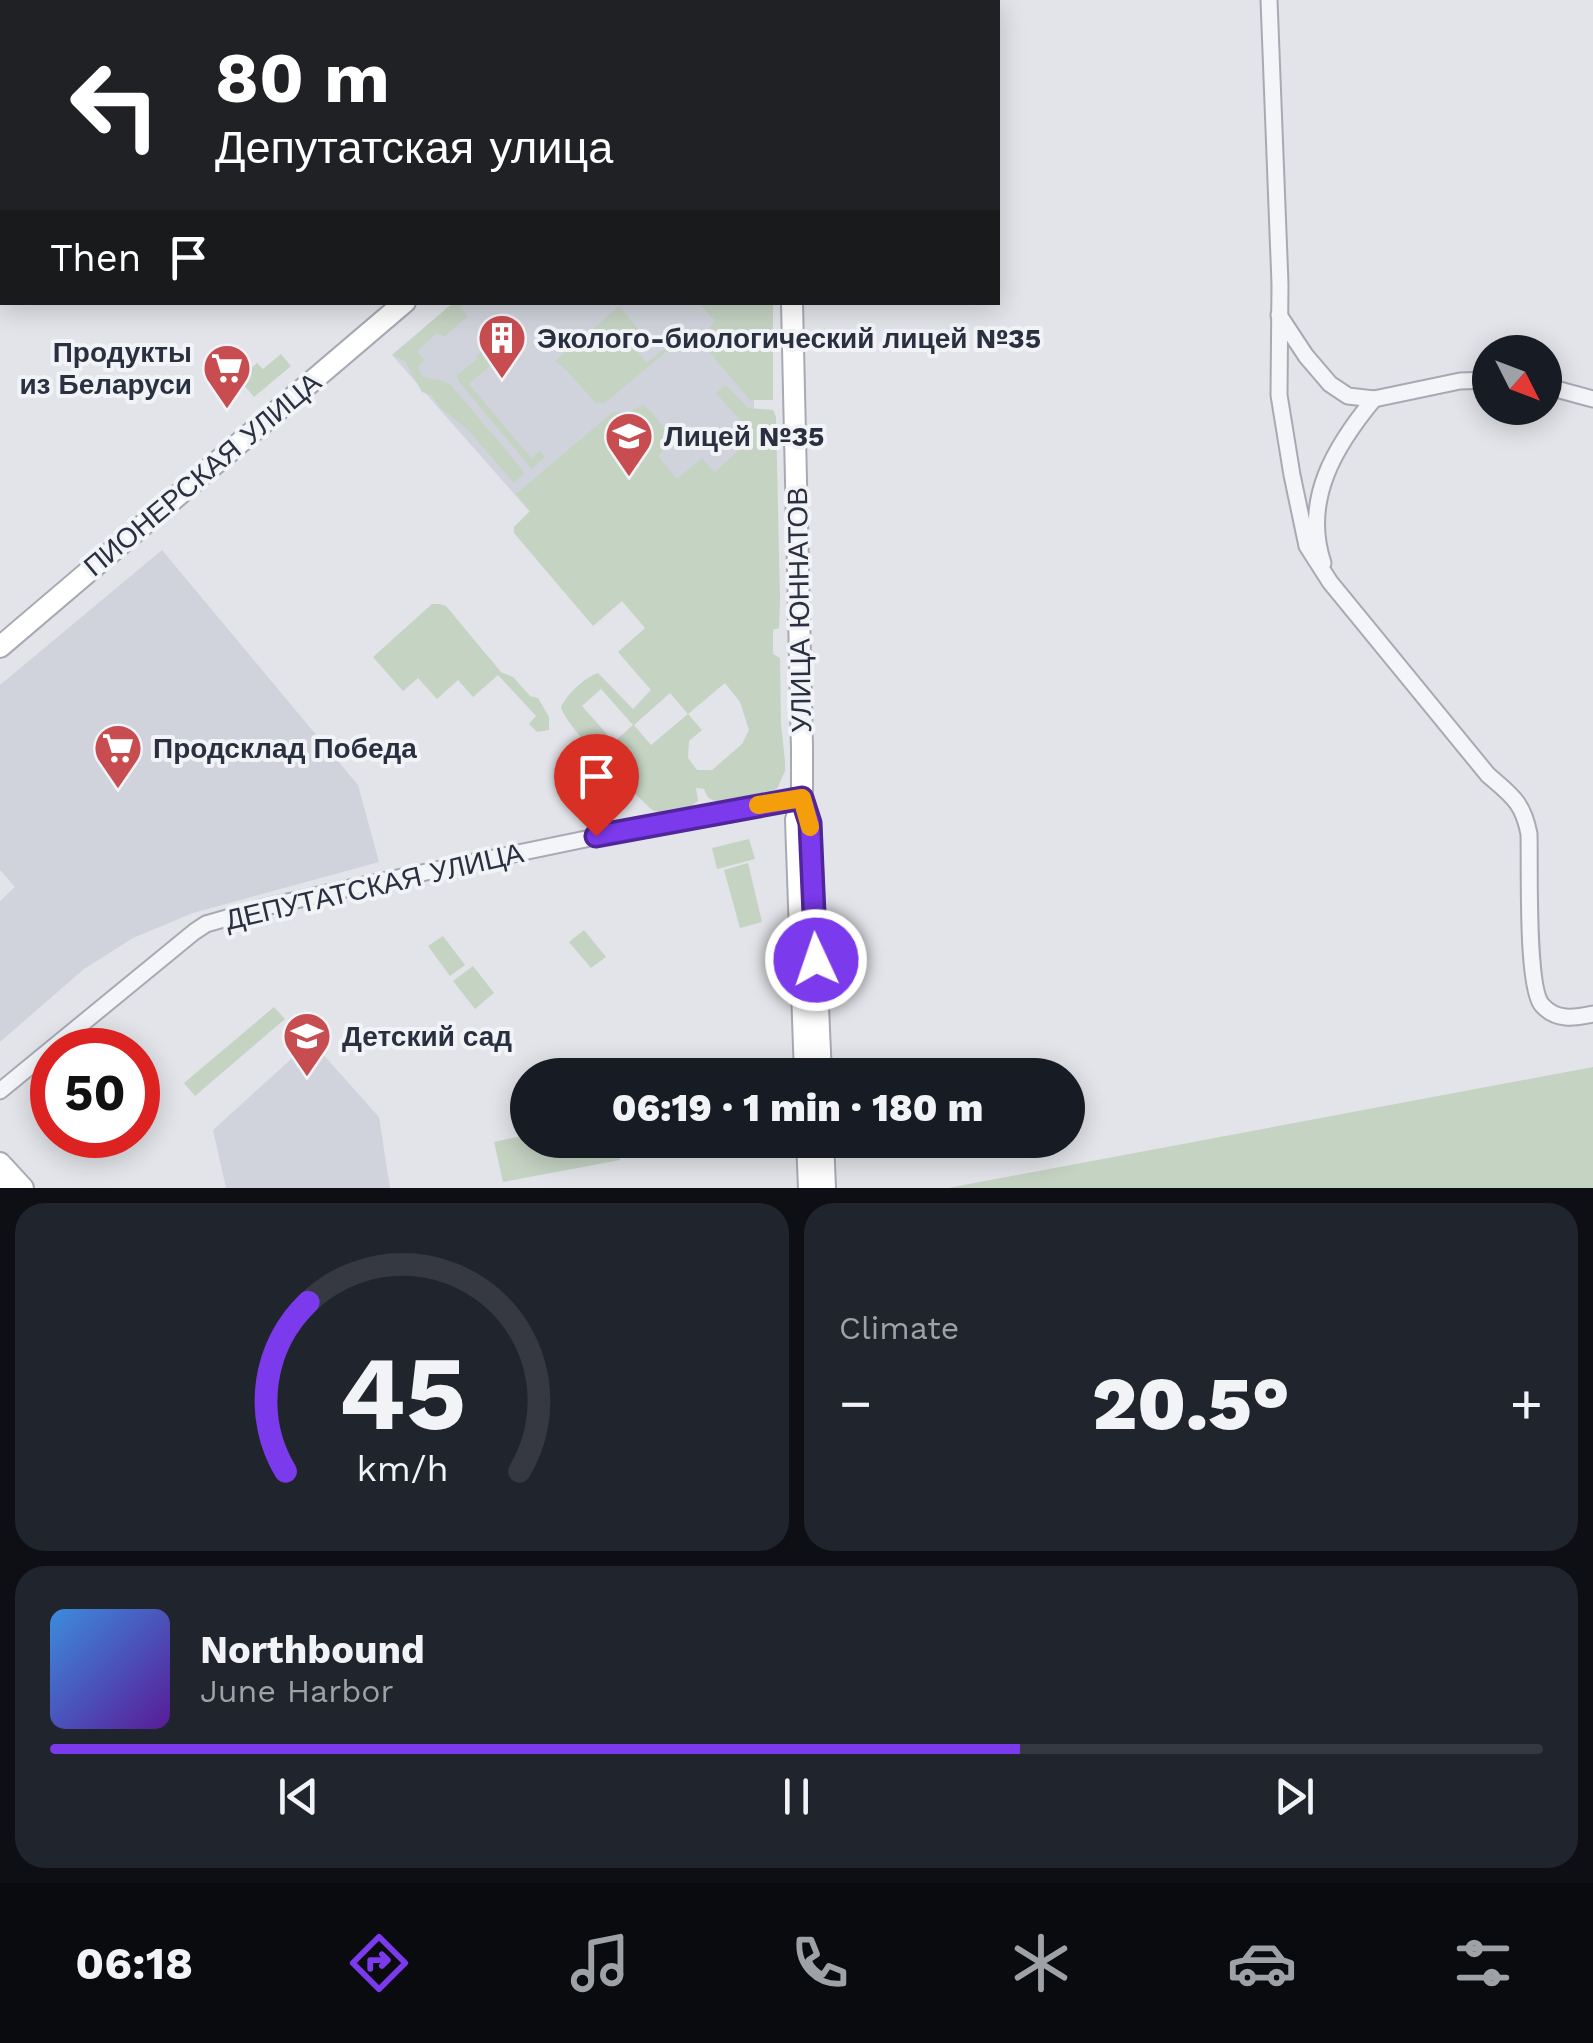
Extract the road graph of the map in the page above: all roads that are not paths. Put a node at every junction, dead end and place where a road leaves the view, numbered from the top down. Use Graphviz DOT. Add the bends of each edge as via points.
graph roads {
  1 [pos="1269,0"];
  2 [pos="401,305"];
  3 [pos="792,305"];
  4 [pos="1280,315"];
  5 [pos="1472,381"];
  6 [pos="1562,391"];
  7 [pos="1374,399"];
  8 [pos="1593,400"];
  9 [pos="1332,583"];
  10 [pos="0,646"];
  11 [pos="802,798"];
  12 [pos="1593,1014"];
  13 [pos="804,1058"];
  14 [pos="820,1058"];
  15 [pos="0,1092"];
  16 [pos="808,1158"];
  17 [pos="825,1158"];
  18 [pos="0,1163"];
  19 [pos="22,1188"];
  20 [pos="809,1188"];
  21 [pos="826,1188"];
  1 -- 4 [label="street"];
  2 -- 10 [label="main road, ПИОНЕРСКАЯ УЛИЦА"];
  3 -- 11 [label="main road, УЛИЦА ЮННАТОВ"];
  4 -- 7 [label="street" via="1330,384 1348,396"];
  4 -- 9 [label="street" via="1279,395 1292,475 1308,546"];
  5 -- 7 [label="street"];
  6 -- 8 [label="street"];
  7 -- 9 [label="street" via="1330,463 1318,499 1316,533"];
  9 -- 12 [label="street" via="1525,814 1536,995 1559,1017"];
  11 -- 13 [label="main road, УЛИЦА ЮННАТОВ" via="796,820"];
  11 -- 14 [label="main road, УЛИЦА ЮННАТОВ" via="810,823"];
  11 -- 15 [label="street, ДЕПУТАТСКАЯ УЛИЦА" via="488,859 206,924"];
  16 -- 20 [label="main road"];
  17 -- 21 [label="main road"];
  18 -- 19 [label="main road"];
}
